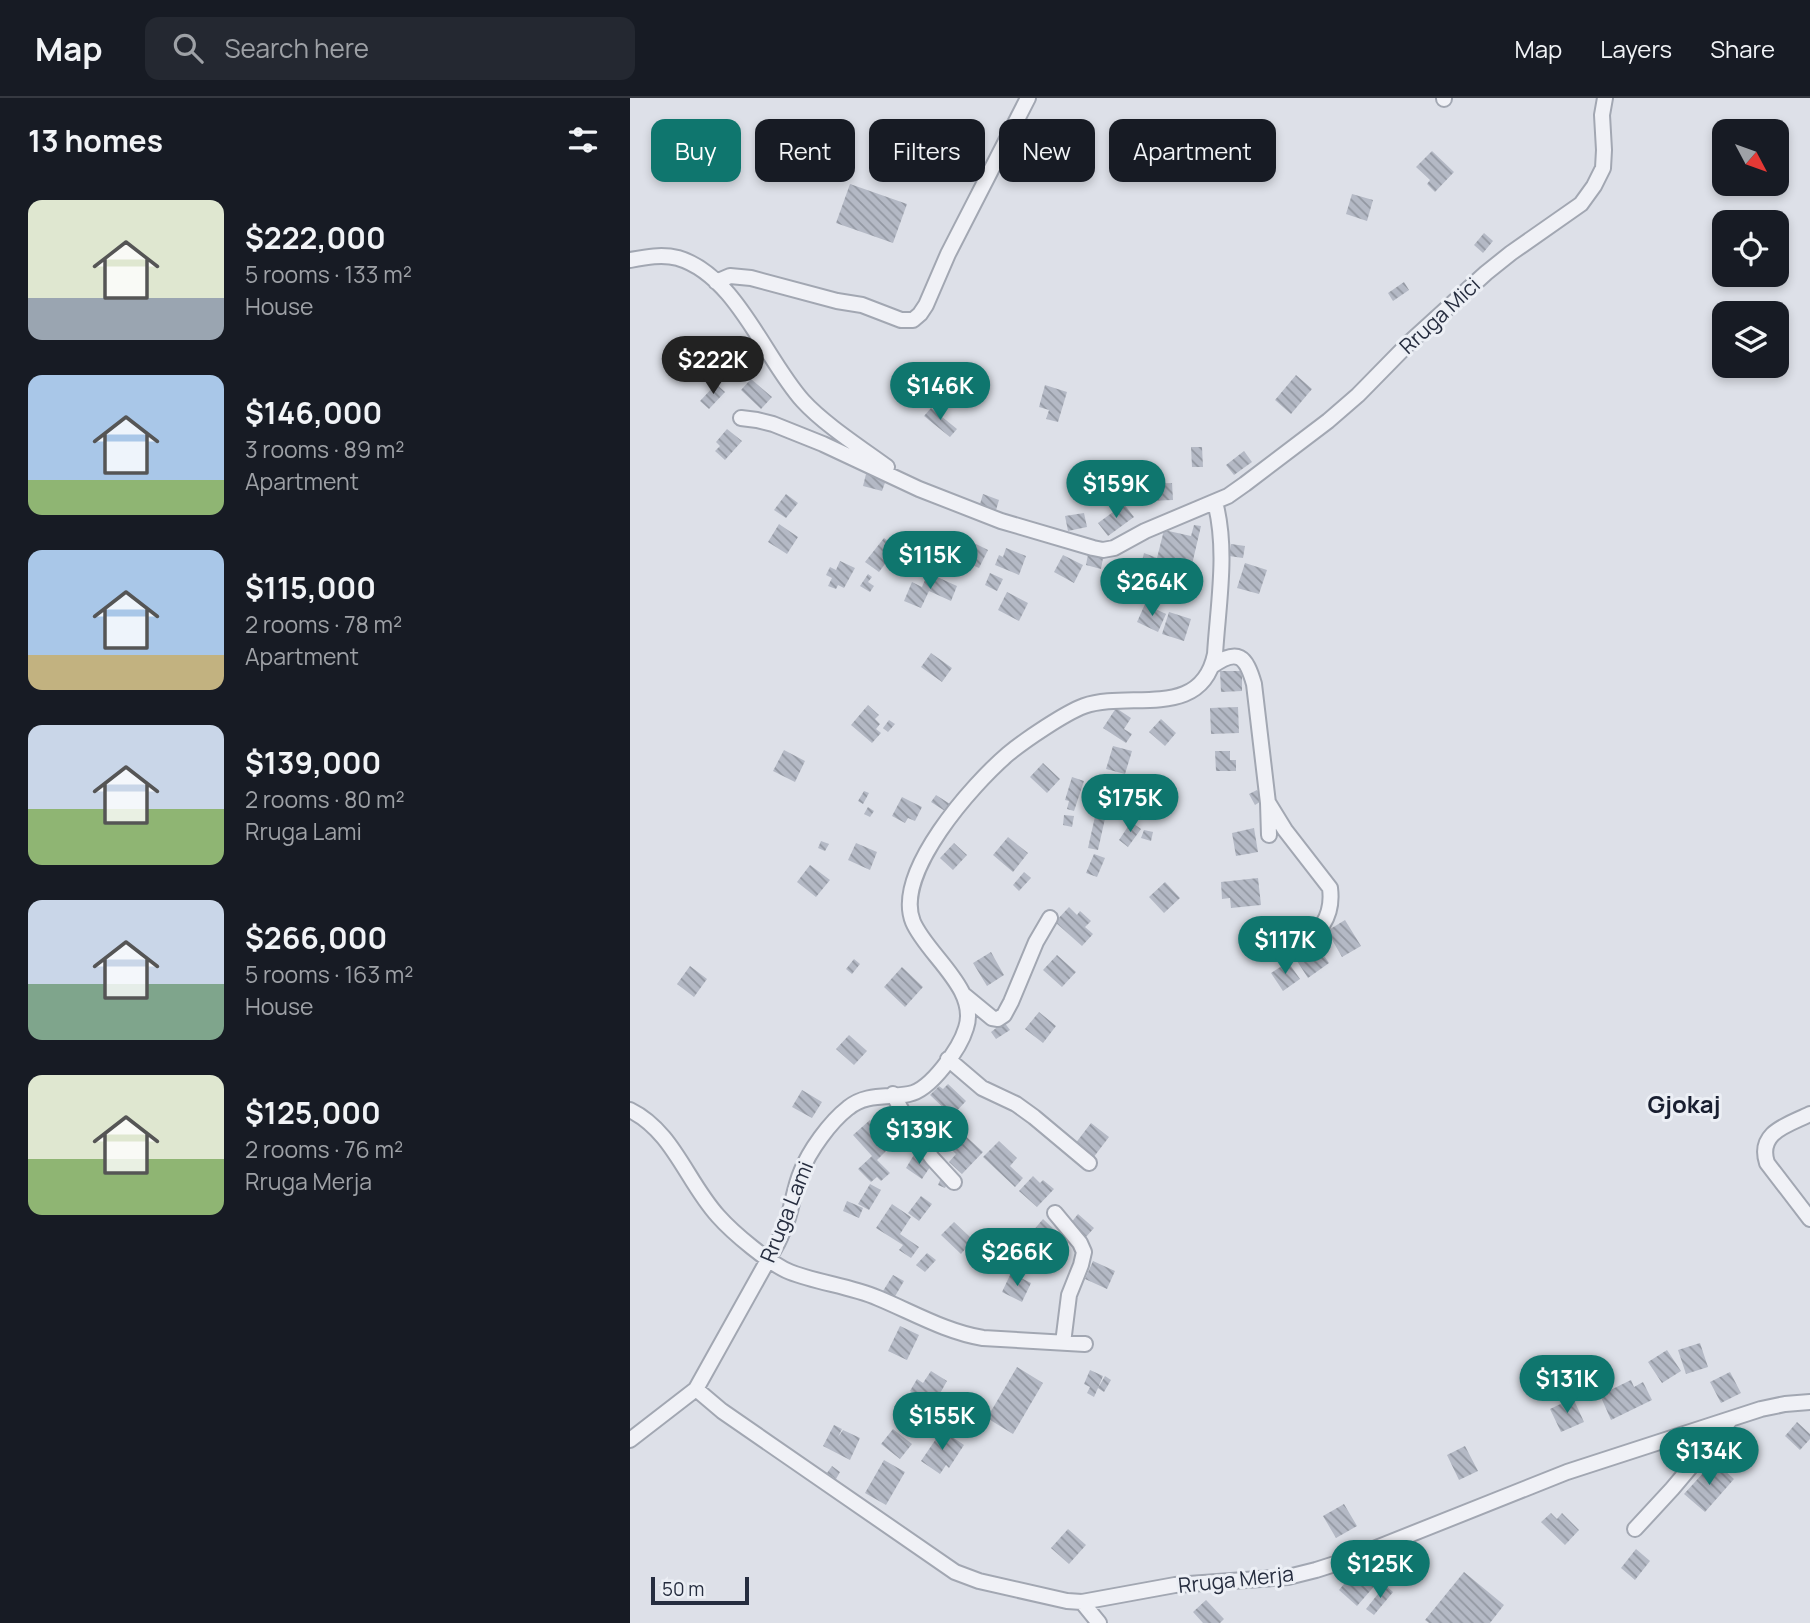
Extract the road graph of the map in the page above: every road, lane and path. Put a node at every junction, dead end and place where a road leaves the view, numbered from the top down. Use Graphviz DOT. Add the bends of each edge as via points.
graph roads {
  1 [pos="1028,98"];
  2 [pos="1605,98"];
  3 [pos="630,260"];
  4 [pos="716,282"];
  5 [pos="741,418"];
  6 [pos="919,489"];
  7 [pos="1215,502"];
  8 [pos="1212,666"];
  9 [pos="1268,803"];
  10 [pos="1269,835"];
  11 [pos="1050,918"];
  12 [pos="1296,951"];
  13 [pos="964,995"];
  14 [pos="948,1059"];
  15 [pos="893,1094"];
  16 [pos="630,1110"];
  17 [pos="1810,1114"];
  18 [pos="1089,1163"];
  19 [pos="954,1182"];
  20 [pos="1055,1213"];
  21 [pos="1810,1219"];
  22 [pos="769,1260"];
  23 [pos="1063,1343"];
  24 [pos="1085,1344"];
  25 [pos="696,1389"];
  26 [pos="1810,1402"];
  27 [pos="1731,1418"];
  28 [pos="630,1440"];
  29 [pos="1635,1529"];
  30 [pos="1082,1602"];
  31 [pos="1099,1623"];
  1 -- 4 [label="street" via="926,305 913,320 751,278 730,276"];
  2 -- 7 [label="street, Rruga Mici" via="1603,168 1581,204 1486,273 1328,421"];
  3 -- 4 [label="street" via="676,258"];
  4 -- 6 [label="street" via="805,403"];
  5 -- 6 [label="street" via="773,424"];
  6 -- 7 [label="street, Rruga Mici" via="1000,522 1103,550"];
  7 -- 8 [label="street" via="1222,548"];
  8 -- 9 [label="street" via="1233,655 1250,668"];
  8 -- 13 [label="street" via="1198,687 1186,694 1083,706 1009,753 962,802 927,851 909,907 921,937"];
  9 -- 10 [label="street"];
  9 -- 12 [label="street" via="1330,888 1327,917"];
  11 -- 13 [label="street" via="1004,1015 992,1018"];
  13 -- 14 [label="street, Rruga Lami" via="968,1024"];
  14 -- 15 [label="street, Rruga Lami" via="928,1084 907,1094"];
  14 -- 18 [label="street" via="982,1088 1034,1117"];
  15 -- 19 [label="street" via="912,1130"];
  15 -- 22 [label="street, Rruga Lami" via="849,1107 823,1136 801,1171 788,1218"];
  16 -- 22 [label="street" via="670,1145 720,1219"];
  17 -- 21 [label="street" via="1773,1133 1764,1153"];
  20 -- 23 [label="street" via="1084,1252 1069,1295"];
  22 -- 23 [label="street" via="791,1272 874,1296 966,1335"];
  22 -- 25 [label="street, Rruga Lami"];
  23 -- 24 [label="street"];
  25 -- 28 [label="street, Rruga Lami"];
  25 -- 30 [label="street, Rruga Merja" via="955,1572"];
  26 -- 27 [label="street, Rruga Merja"];
  27 -- 29 [label="street"];
  27 -- 30 [label="street, Rruga Merja" via="1567,1472 1316,1570 1288,1577 1175,1585"];
  30 -- 31 [label="street"];
}
